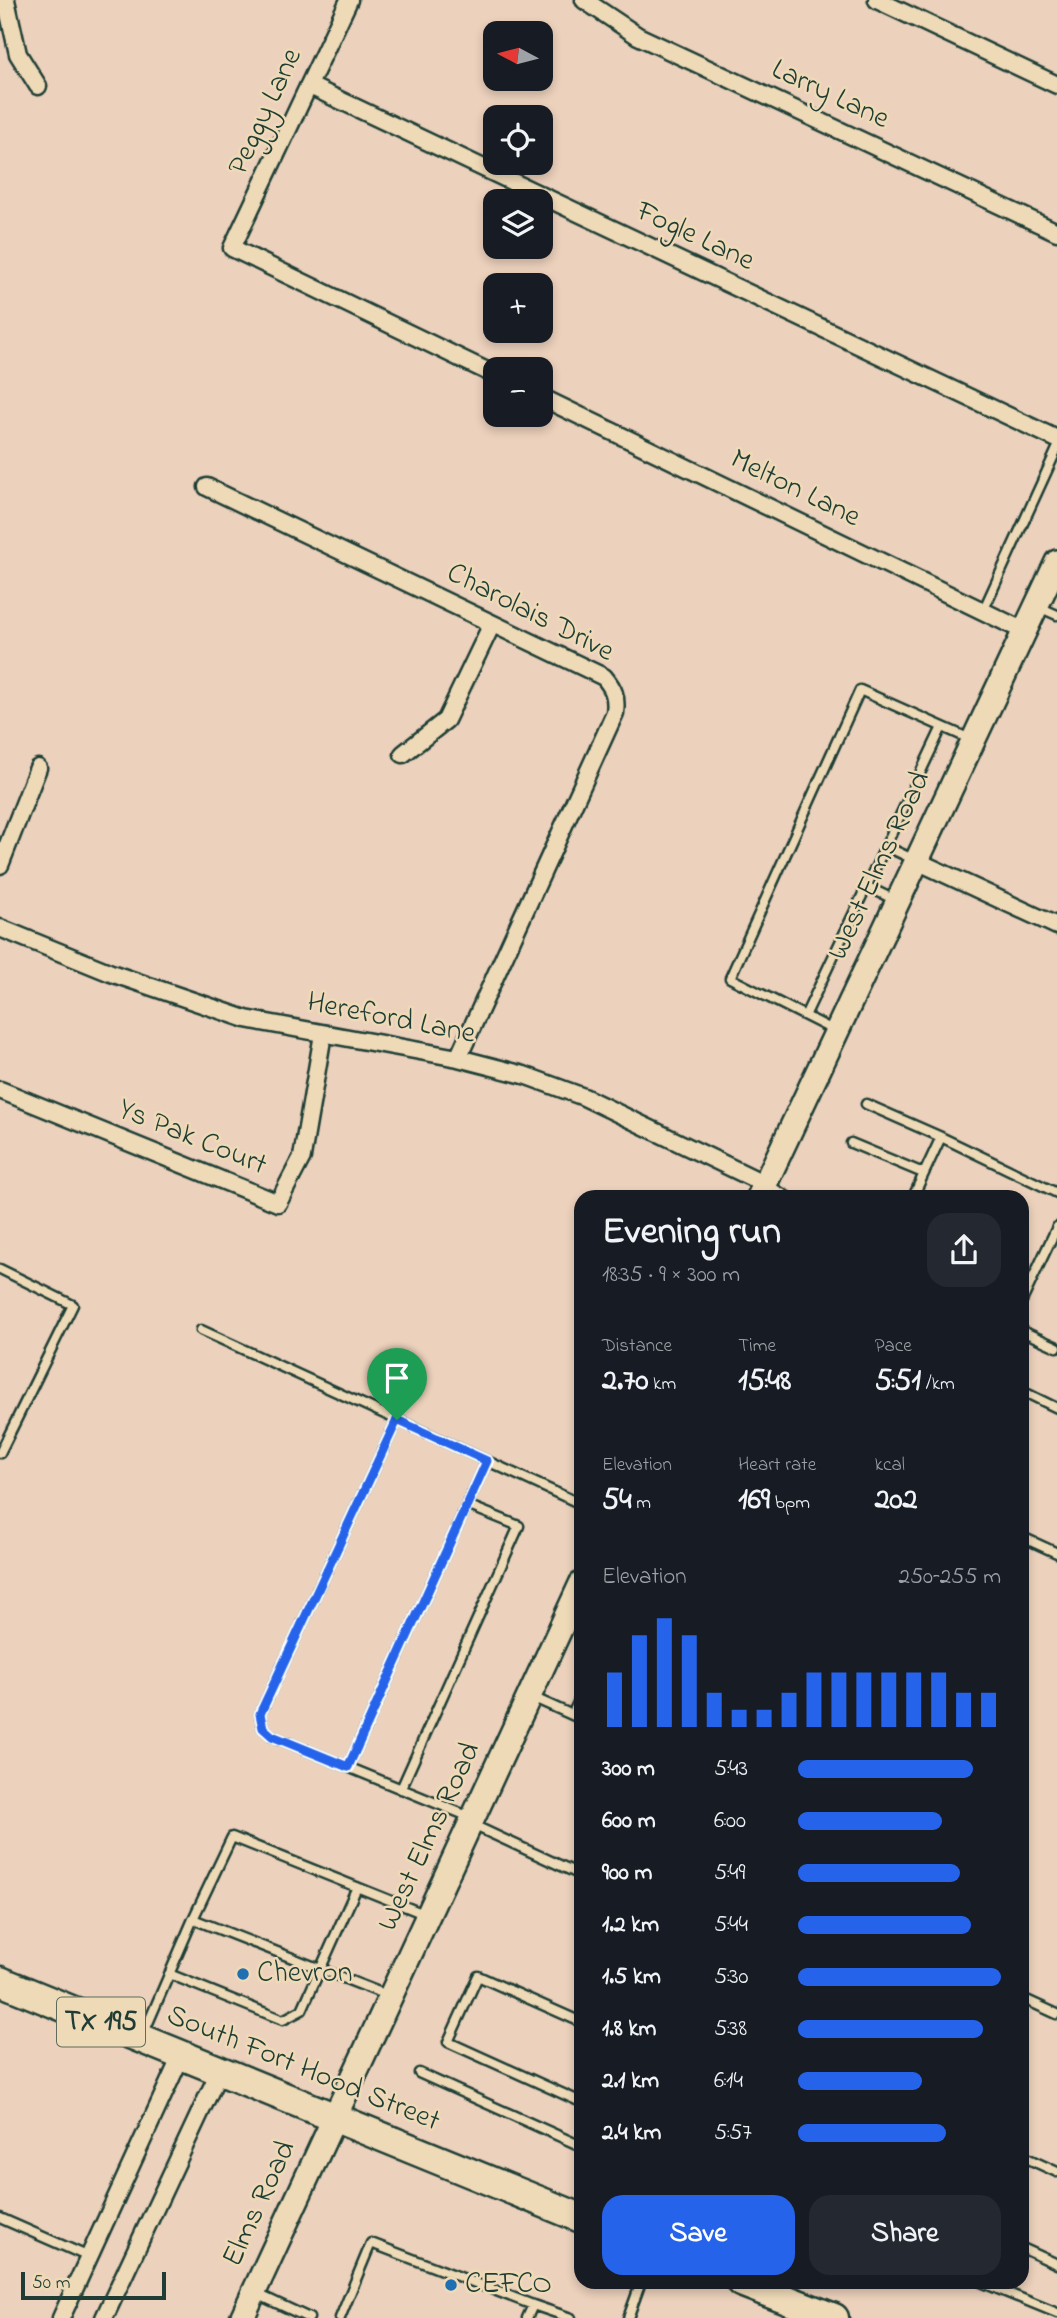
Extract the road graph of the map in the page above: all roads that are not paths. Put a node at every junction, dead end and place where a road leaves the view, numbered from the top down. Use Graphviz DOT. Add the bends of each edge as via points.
graph roads {
  1 [pos="6,0"];
  2 [pos="349,0"];
  3 [pos="584,0"];
  4 [pos="877,0"];
  5 [pos="1057,85"];
  6 [pos="38,86"];
  7 [pos="310,86"];
  8 [pos="1057,232"];
  9 [pos="483,369"];
  10 [pos="553,403"];
  11 [pos="1057,439"];
  12 [pos="1057,449"];
  13 [pos="207,487"];
  14 [pos="1057,562"];
  15 [pos="1047,610"];
  16 [pos="983,611"];
  17 [pos="492,624"];
  18 [pos="1024,631"];
  19 [pos="942,727"];
  20 [pos="973,741"];
  21 [pos="403,754"];
  22 [pos="38,768"];
  23 [pos="885,846"];
  24 [pos="917,861"];
  25 [pos="0,865"];
  26 [pos="866,887"];
  27 [pos="898,901"];
  28 [pos="1057,926"];
  29 [pos="0,928"];
  30 [pos="805,1016"];
  31 [pos="838,1032"];
  32 [pos="323,1034"];
  33 [pos="458,1058"];
  34 [pos="0,1090"];
  35 [pos="866,1104"];
  36 [pos="941,1137"];
  37 [pos="851,1143"];
  38 [pos="923,1173"];
  39 [pos="762,1190"];
  40 [pos="916,1190"];
  41 [pos="1057,1193"];
  42 [pos="1057,1227"];
  43 [pos="0,1269"];
  44 [pos="1029,1277"];
  45 [pos="201,1330"];
  46 [pos="1029,1334"];
  47 [pos="1057,1347"];
  48 [pos="1029,1394"];
  49 [pos="1057,1408"];
  50 [pos="397,1420"];
  51 [pos="0,1453"];
  52 [pos="487,1461"];
  53 [pos="574,1501"];
  54 [pos="467,1505"];
  55 [pos="1029,1540"];
  56 [pos="1057,1553"];
  57 [pos="574,1599"];
  58 [pos="529,1696"];
  59 [pos="574,1711"];
  60 [pos="572,1715"];
  61 [pos="348,1767"];
  62 [pos="401,1789"];
  63 [pos="472,1821"];
  64 [pos="574,1872"];
  65 [pos="357,1887"];
  66 [pos="428,1916"];
  67 [pos="192,1919"];
  68 [pos="321,1969"];
  69 [pos="169,1975"];
  70 [pos="0,1981"];
  71 [pos="391,1996"];
  72 [pos="1029,2001"];
  73 [pos="1057,2014"];
  74 [pos="574,2019"];
  75 [pos="141,2038"];
  76 [pos="182,2054"];
  77 [pos="220,2070"];
  78 [pos="419,2073"];
  79 [pos="574,2099"];
  80 [pos="335,2118"];
  81 [pos="574,2143"];
  82 [pos="1029,2159"];
  83 [pos="1057,2172"];
  84 [pos="574,2215"];
  85 [pos="0,2218"];
  86 [pos="1029,2251"];
  87 [pos="89,2257"];
  88 [pos="1057,2264"];
  89 [pos="638,2289"];
  90 [pos="759,2289"];
  91 [pos="998,2289"];
  92 [pos="254,2292"];
  93 [pos="533,2305"];
  94 [pos="1057,2313"];
  95 [pos="61,2318"];
  96 [pos="104,2318"];
  97 [pos="242,2318"];
  98 [pos="309,2318"];
  99 [pos="340,2318"];
  100 [pos="527,2318"];
  101 [pos="571,2318"];
  102 [pos="628,2318"];
  103 [pos="834,2318"];
  1 -- 6 [label="street" via="18,54"];
  2 -- 7 [label="street, Peggy Lane"];
  3 -- 8 [label="street, Larry Lane" via="638,36"];
  4 -- 5 [label="street"];
  7 -- 9 [label="street, Peggy Lane" via="232,248"];
  7 -- 11 [label="street, Fogle Lane"];
  10 -- 16 [label="street, Melton Lane"];
  12 -- 16 [label="lane"];
  13 -- 17 [label="street, Charolais Drive"];
  14 -- 15 [label="main road, West Elms Road"];
  15 -- 18 [label="main road, West Elms Road"];
  16 -- 18 [label="street, Melton Lane"];
  17 -- 21 [label="street" via="446,720"];
  17 -- 33 [label="street, Charolais Drive" via="604,677 617,700"];
  18 -- 20 [label="main road, West Elms Road"];
  19 -- 20 [label="lane"];
  19 -- 23 [label="lane"];
  19 -- 30 [label="lane" via="860,690 730,978"];
  20 -- 24 [label="main road, West Elms Road"];
  22 -- 25 [label="street"];
  23 -- 24 [label="lane"];
  23 -- 26 [label="lane"];
  24 -- 27 [label="main road, West Elms Road"];
  24 -- 28 [label="street"];
  26 -- 27 [label="lane"];
  26 -- 30 [label="lane"];
  27 -- 31 [label="main road, West Elms Road"];
  29 -- 32 [label="street, Hereford Lane" via="205,1006"];
  30 -- 31 [label="lane"];
  31 -- 39 [label="main road, West Elms Road"];
  32 -- 33 [label="street, Hereford Lane"];
  32 -- 34 [label="street, Ys Pak Court" via="302,1157 278,1203"];
  33 -- 39 [label="street, Hereford Lane" via="584,1097"];
  35 -- 36 [label="lane"];
  36 -- 38 [label="lane"];
  36 -- 41 [label="lane"];
  37 -- 38 [label="lane"];
  38 -- 40 [label="lane"];
  42 -- 44 [label="lane"];
  43 -- 51 [label="lane" via="73,1305"];
  45 -- 50 [label="lane"];
  46 -- 47 [label="lane"];
  48 -- 49 [label="lane"];
  50 -- 52 [label="lane"];
  50 -- 61 [label="lane" via="260,1714 263,1728 272,1736"];
  52 -- 53 [label="lane"];
  52 -- 54 [label="lane"];
  54 -- 61 [label="lane"];
  54 -- 62 [label="lane" via="519,1526"];
  55 -- 56 [label="lane"];
  57 -- 58 [label="main road, West Elms Road"];
  58 -- 60 [label="lane"];
  58 -- 63 [label="main road, West Elms Road"];
  59 -- 60 [label="lane"];
  61 -- 62 [label="lane"];
  62 -- 63 [label="lane"];
  63 -- 64 [label="lane"];
  63 -- 66 [label="main road, West Elms Road"];
  65 -- 66 [label="lane"];
  65 -- 67 [label="lane" via="232,1837"];
  65 -- 68 [label="lane"];
  66 -- 71 [label="main road, West Elms Road"];
  67 -- 68 [label="lane"];
  67 -- 69 [label="lane"];
  68 -- 69 [label="lane" via="302,2010 283,2020"];
  68 -- 71 [label="lane"];
  69 -- 75 [label="lane"];
  70 -- 75 [label="highway, South Fort Hood Street / TX 195"];
  71 -- 80 [label="main road, West Elms Road"];
  72 -- 73 [label="lane"];
  74 -- 79 [label="lane" via="478,1976 448,2042"];
  75 -- 76 [label="highway, South Fort Hood Street / TX 195"];
  76 -- 77 [label="highway, South Fort Hood Street / TX 195"];
  76 -- 87 [label="street"];
  77 -- 80 [label="highway, South Fort Hood Street / TX 195"];
  77 -- 96 [label="street"];
  78 -- 81 [label="lane"];
  80 -- 84 [label="highway, South Fort Hood Street / TX 195"];
  80 -- 92 [label="main road, Elms Road"];
  82 -- 83 [label="lane"];
  85 -- 87 [label="lane"];
  86 -- 88 [label="lane"];
  87 -- 95 [label="street"];
  89 -- 102 [label="lane"];
  90 -- 103 [label="highway"];
  91 -- 94 [label="lane"];
  92 -- 97 [label="main road, Elms Road"];
  92 -- 98 [label="lane"];
  93 -- 99 [label="lane" via="371,2243"];
  93 -- 100 [label="lane"];
  93 -- 101 [label="lane"];
}
